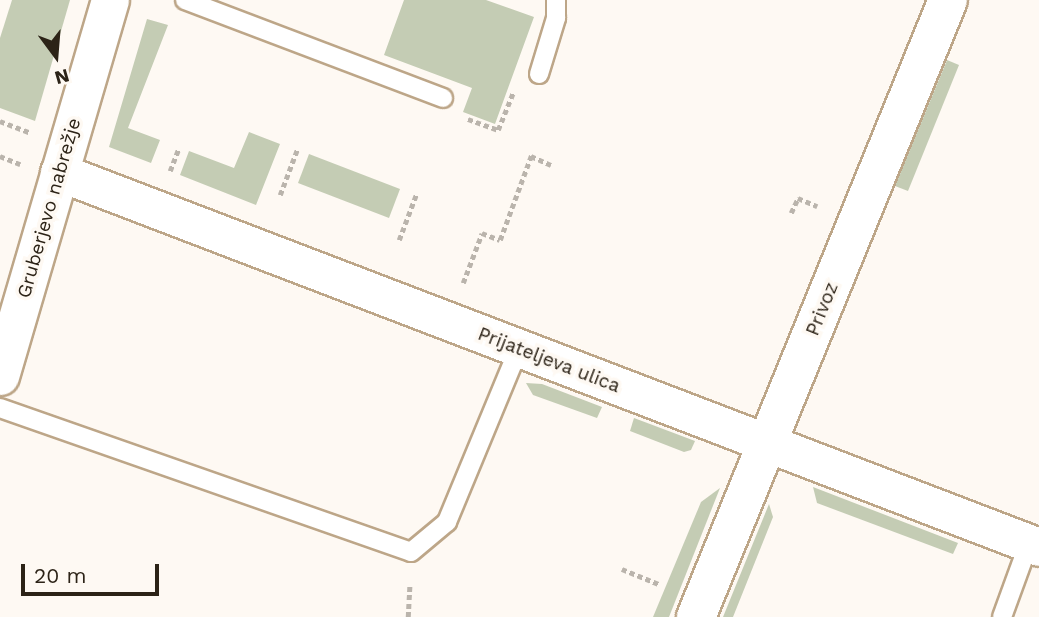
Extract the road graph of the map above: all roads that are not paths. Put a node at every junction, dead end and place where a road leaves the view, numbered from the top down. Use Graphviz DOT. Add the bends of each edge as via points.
graph roads {
  1 [pos="110,0"];
  2 [pos="185,0"];
  3 [pos="556,0"];
  4 [pos="948,0"];
  5 [pos="539,74"];
  6 [pos="443,99"];
  7 [pos="44,169"];
  8 [pos="519,348"];
  9 [pos="0,376"];
  10 [pos="0,408"];
  11 [pos="768,442"];
  12 [pos="1034,545"];
  13 [pos="696,617"];
  14 [pos="1002,617"];
  1 -- 7 [label="street, Gruberjevo nabrežje"];
  2 -- 6 [label="lane"];
  3 -- 5 [label="lane" via="556,18"];
  4 -- 11 [label="street, Privoz"];
  7 -- 8 [label="street, Prijateljeva ulica"];
  7 -- 9 [label="street, Gruberjevo nabrežje"];
  8 -- 10 [label="lane" via="447,522 411,552"];
  8 -- 11 [label="street, Prijateljeva ulica"];
  11 -- 12 [label="street, Prijateljeva ulica"];
  11 -- 13 [label="street, Privoz"];
  12 -- 14 [label="lane"];
}
